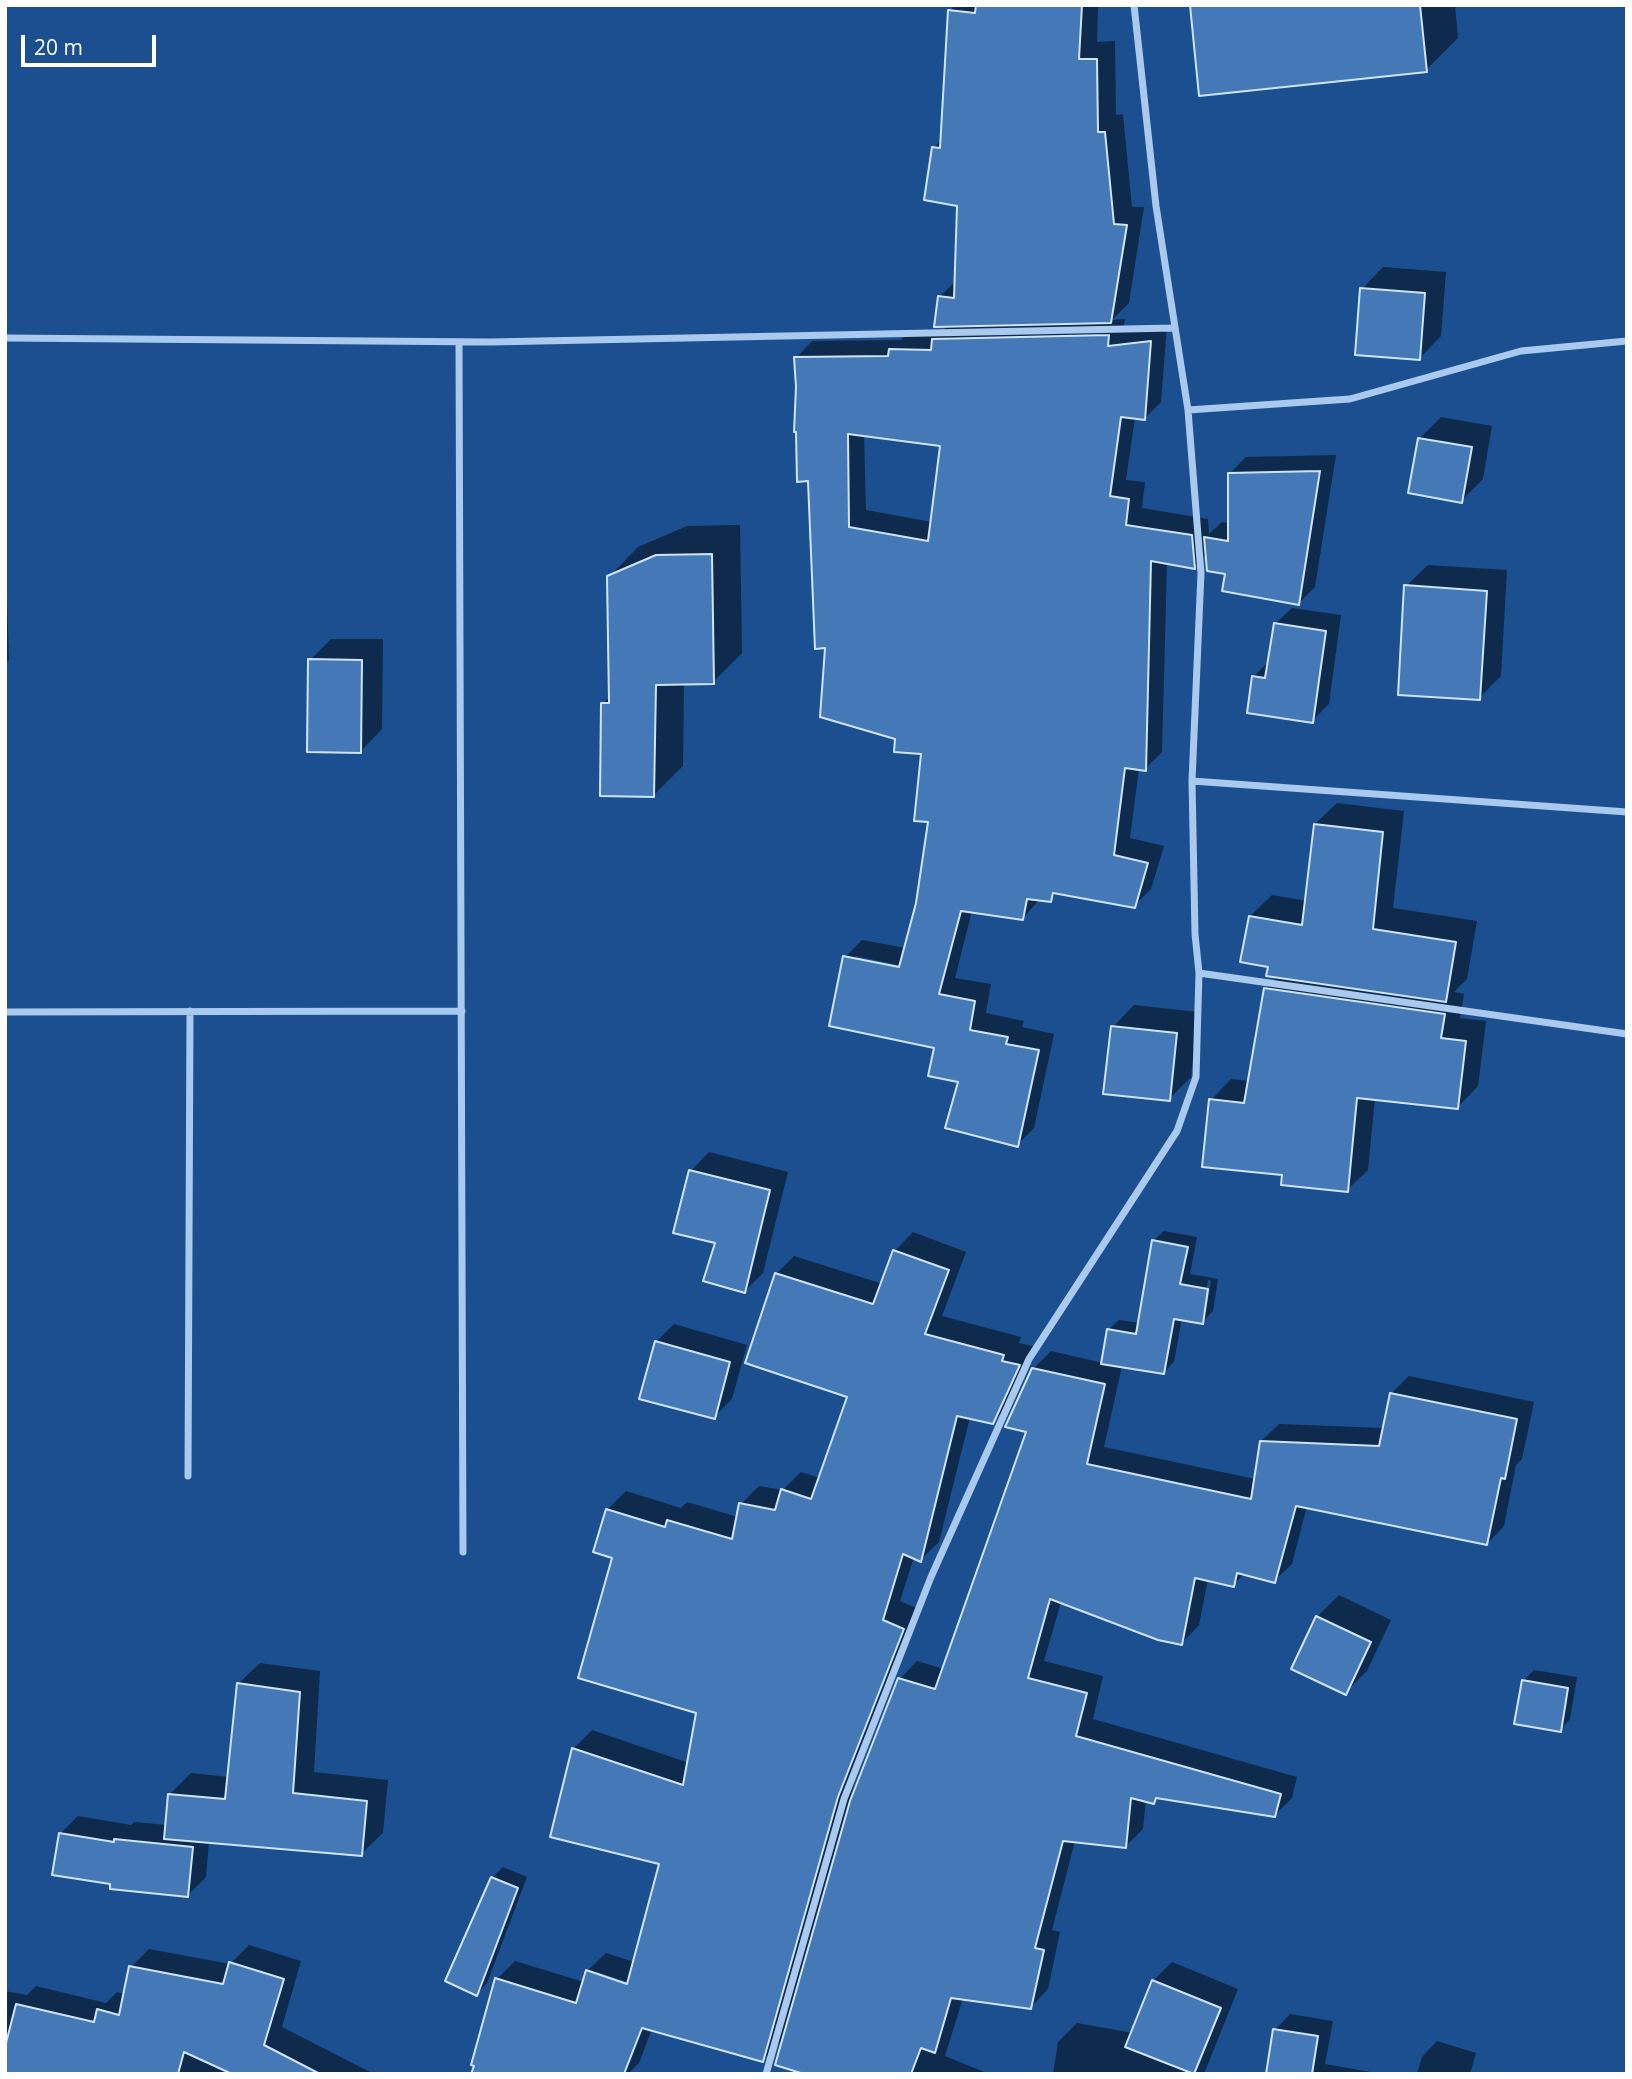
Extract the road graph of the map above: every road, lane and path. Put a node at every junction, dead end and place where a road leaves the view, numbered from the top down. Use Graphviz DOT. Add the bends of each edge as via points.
graph roads {
  1 [pos="1134,5"];
  2 [pos="1174,328"];
  3 [pos="5,338"];
  4 [pos="1627,341"];
  5 [pos="459,342"];
  6 [pos="1188,410"];
  7 [pos="1192,781"];
  8 [pos="1627,812"];
  9 [pos="1199,973"];
  10 [pos="5,1012"];
  11 [pos="190,1012"];
  12 [pos="462,1012"];
  13 [pos="1627,1034"];
  14 [pos="188,1476"];
  15 [pos="463,1552"];
  16 [pos="766,2074"];
  1 -- 2 [label="street"];
  2 -- 5 [label="street"];
  2 -- 6 [label="street"];
  3 -- 5 [label="street"];
  4 -- 6 [label="street" via="1521,351 1350,399"];
  5 -- 12 [label="street"];
  6 -- 7 [label="street" via="1201,573"];
  7 -- 8 [label="street"];
  7 -- 9 [label="street"];
  9 -- 13 [label="street"];
  9 -- 16 [label="street" via="1196,1077 1177,1131 1029,1359 931,1577 844,1799"];
  10 -- 11 [label="street"];
  11 -- 12 [label="street"];
  11 -- 14 [label="street"];
  12 -- 15 [label="street"];
}
